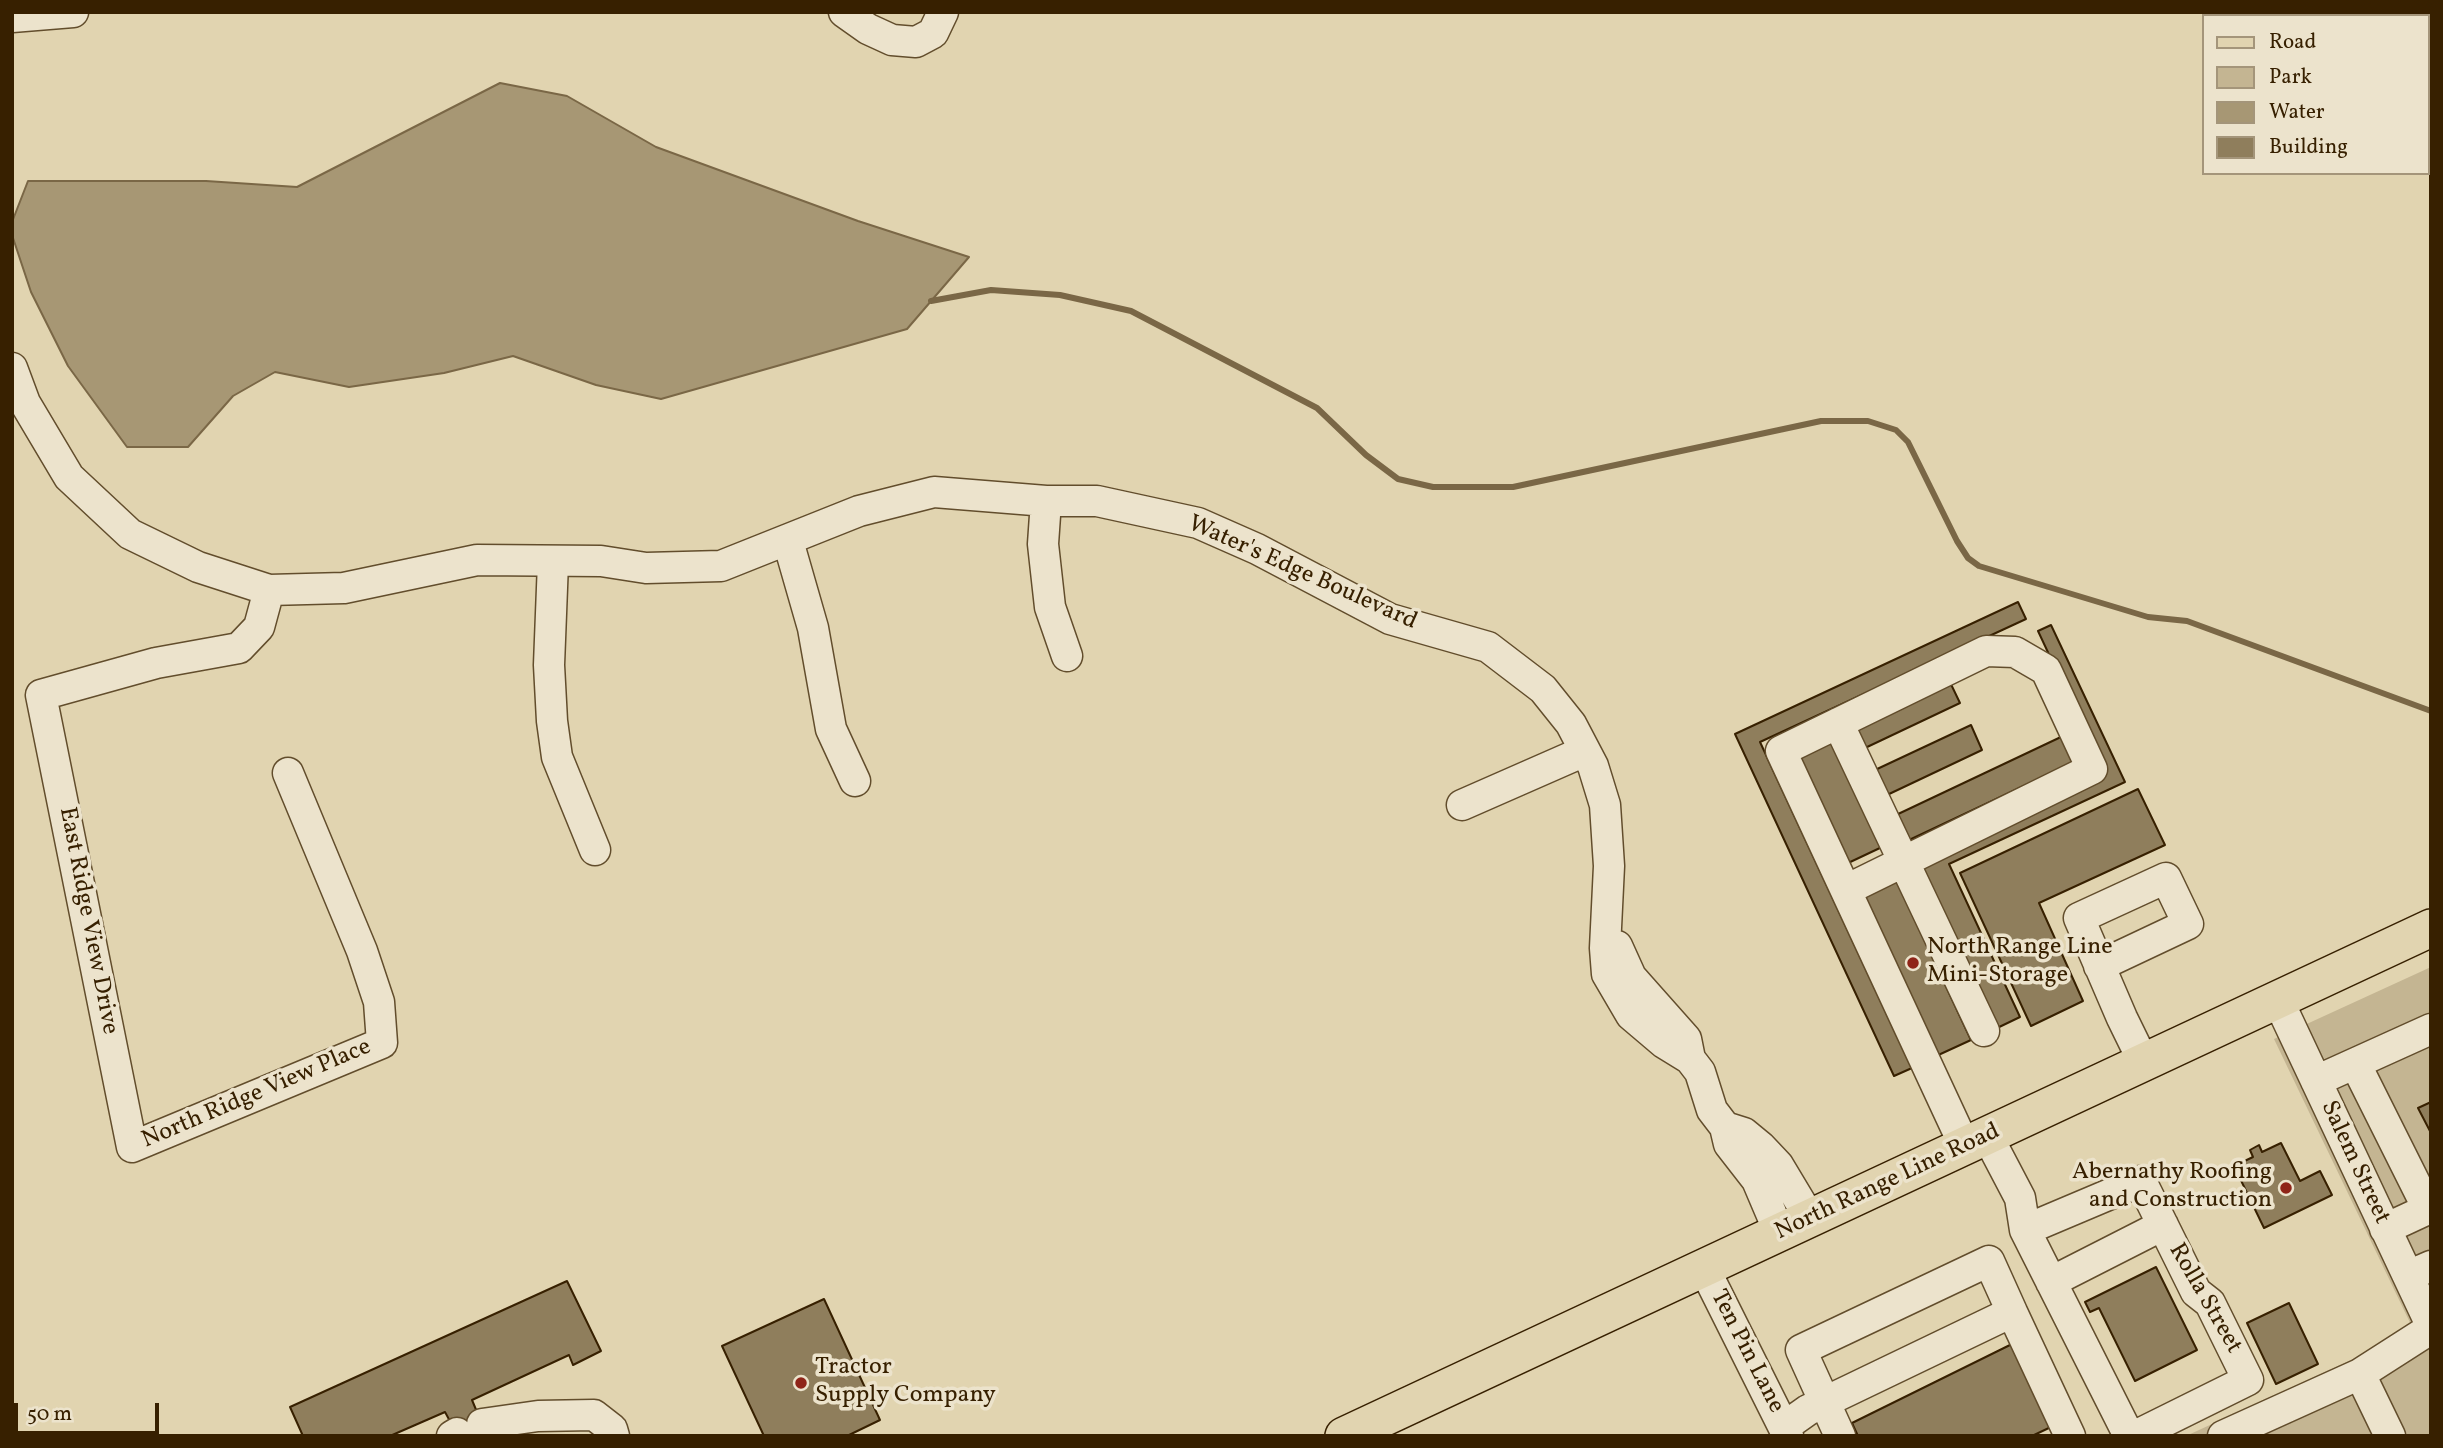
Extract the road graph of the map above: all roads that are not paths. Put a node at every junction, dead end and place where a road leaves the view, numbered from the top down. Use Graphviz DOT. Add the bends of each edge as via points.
graph roads {
  1 [pos="73,12"];
  2 [pos="844,12"];
  3 [pos="24,15"];
  4 [pos="938,22"];
  5 [pos="12,368"];
  6 [pos="1046,501"];
  7 [pos="788,541"];
  8 [pos="553,562"];
  9 [pos="269,590"];
  10 [pos="1066,656"];
  11 [pos="1838,723"];
  12 [pos="1585,751"];
  13 [pos="288,773"];
  14 [pos="855,781"];
  15 [pos="1462,805"];
  16 [pos="595,850"];
  17 [pos="1902,862"];
  18 [pos="1846,890"];
  19 [pos="2431,928"];
  20 [pos="2099,966"];
  21 [pos="2278,1000"];
  22 [pos="2431,1030"];
  23 [pos="1984,1031"];
  24 [pos="2144,1063"];
  25 [pos="2356,1065"];
  26 [pos="2316,1081"];
  27 [pos="1976,1142"];
  28 [pos="132,1147"];
  29 [pos="2163,1225"];
  30 [pos="1796,1227"];
  31 [pos="2385,1229"];
  32 [pos="2025,1230"];
  33 [pos="1704,1268"];
  34 [pos="2419,1271"];
  35 [pos="2051,1282"];
  36 [pos="2012,1312"];
  37 [pos="2428,1329"];
  38 [pos="2360,1374"];
  39 [pos="1824,1402"];
  40 [pos="531,1426"];
  41 [pos="464,1431"];
  42 [pos="1786,1431"];
  43 [pos="614,1436"];
  44 [pos="1344,1436"];
  45 [pos="1840,1436"];
  46 [pos="2070,1436"];
  47 [pos="2129,1436"];
  48 [pos="2135,1436"];
  49 [pos="2223,1436"];
  50 [pos="2390,1436"];
  1 -- 3 [label="street"];
  2 -- 4 [label="street" via="892,40 916,42"];
  5 -- 9 [label="street, Water's Edge Boulevard" via="25,403 69,477 130,534 198,567"];
  6 -- 7 [label="street, Water's Edge Boulevard" via="934,492 859,511"];
  6 -- 10 [label="street" via="1043,544 1050,607"];
  6 -- 12 [label="street, Water's Edge Boulevard" via="1097,501 1198,523 1282,561 1390,619 1488,647 1544,689"];
  7 -- 8 [label="street, Water's Edge Boulevard" via="721,566 646,568 601,561"];
  7 -- 14 [label="street" via="813,628 831,729"];
  8 -- 9 [label="street, Water's Edge Boulevard" via="477,560 344,588"];
  8 -- 16 [label="street" via="549,665 557,757"];
  9 -- 28 [label="street, East Ridge View Drive" via="259,627 239,648 156,663 41,695"];
  11 -- 17 [label="street"];
  11 -- 17 [label="street" via="1986,651 2015,652 2046,670 2092,769"];
  11 -- 18 [label="street" via="1781,751"];
  12 -- 15 [label="street"];
  12 -- 30 [label="street, Water's Edge Boulevard" via="1605,805 1607,974 1630,1015 1690,1059 1700,1072 1712,1110 1725,1126 1728,1144"];
  13 -- 28 [label="street, North Ridge View Place" via="362,951 379,1002 382,1043"];
  17 -- 18 [label="street"];
  17 -- 23 [label="street"];
  18 -- 27 [label="street"];
  19 -- 21 [label="main road, North Range Line Road"];
  20 -- 24 [label="street"];
  21 -- 24 [label="main road, North Range Line Road"];
  21 -- 26 [label="street, Salem Street"];
  22 -- 25 [label="street"];
  24 -- 27 [label="main road, North Range Line Road"];
  25 -- 26 [label="street"];
  25 -- 31 [label="street" via="2428,1209"];
  26 -- 31 [label="street, Salem Street"];
  27 -- 30 [label="main road, North Range Line Road"];
  27 -- 32 [label="street" via="2020,1198"];
  29 -- 32 [label="street, Rolla Street" via="2141,1181"];
  29 -- 35 [label="street"];
  29 -- 48 [label="street, Rolla Street" via="2196,1292 2210,1303 2248,1380"];
  30 -- 33 [label="main road, North Range Line Road"];
  31 -- 34 [label="street, Salem Street"];
  32 -- 35 [label="street"];
  33 -- 42 [label="street, Ten Pin Lane"];
  33 -- 44 [label="main road, North Range Line Road"];
  34 -- 37 [label="street, Salem Street"];
  35 -- 47 [label="street"];
  36 -- 39 [label="street"];
  36 -- 39 [label="street" via="1989,1261 1801,1350"];
  36 -- 46 [label="street"];
  37 -- 38 [label="street"];
  38 -- 49 [label="street"];
  38 -- 50 [label="street"];
  39 -- 42 [label="street"];
  39 -- 45 [label="street"];
  40 -- 41 [label="street"];
  40 -- 43 [label="street" via="594,1415"];
}
